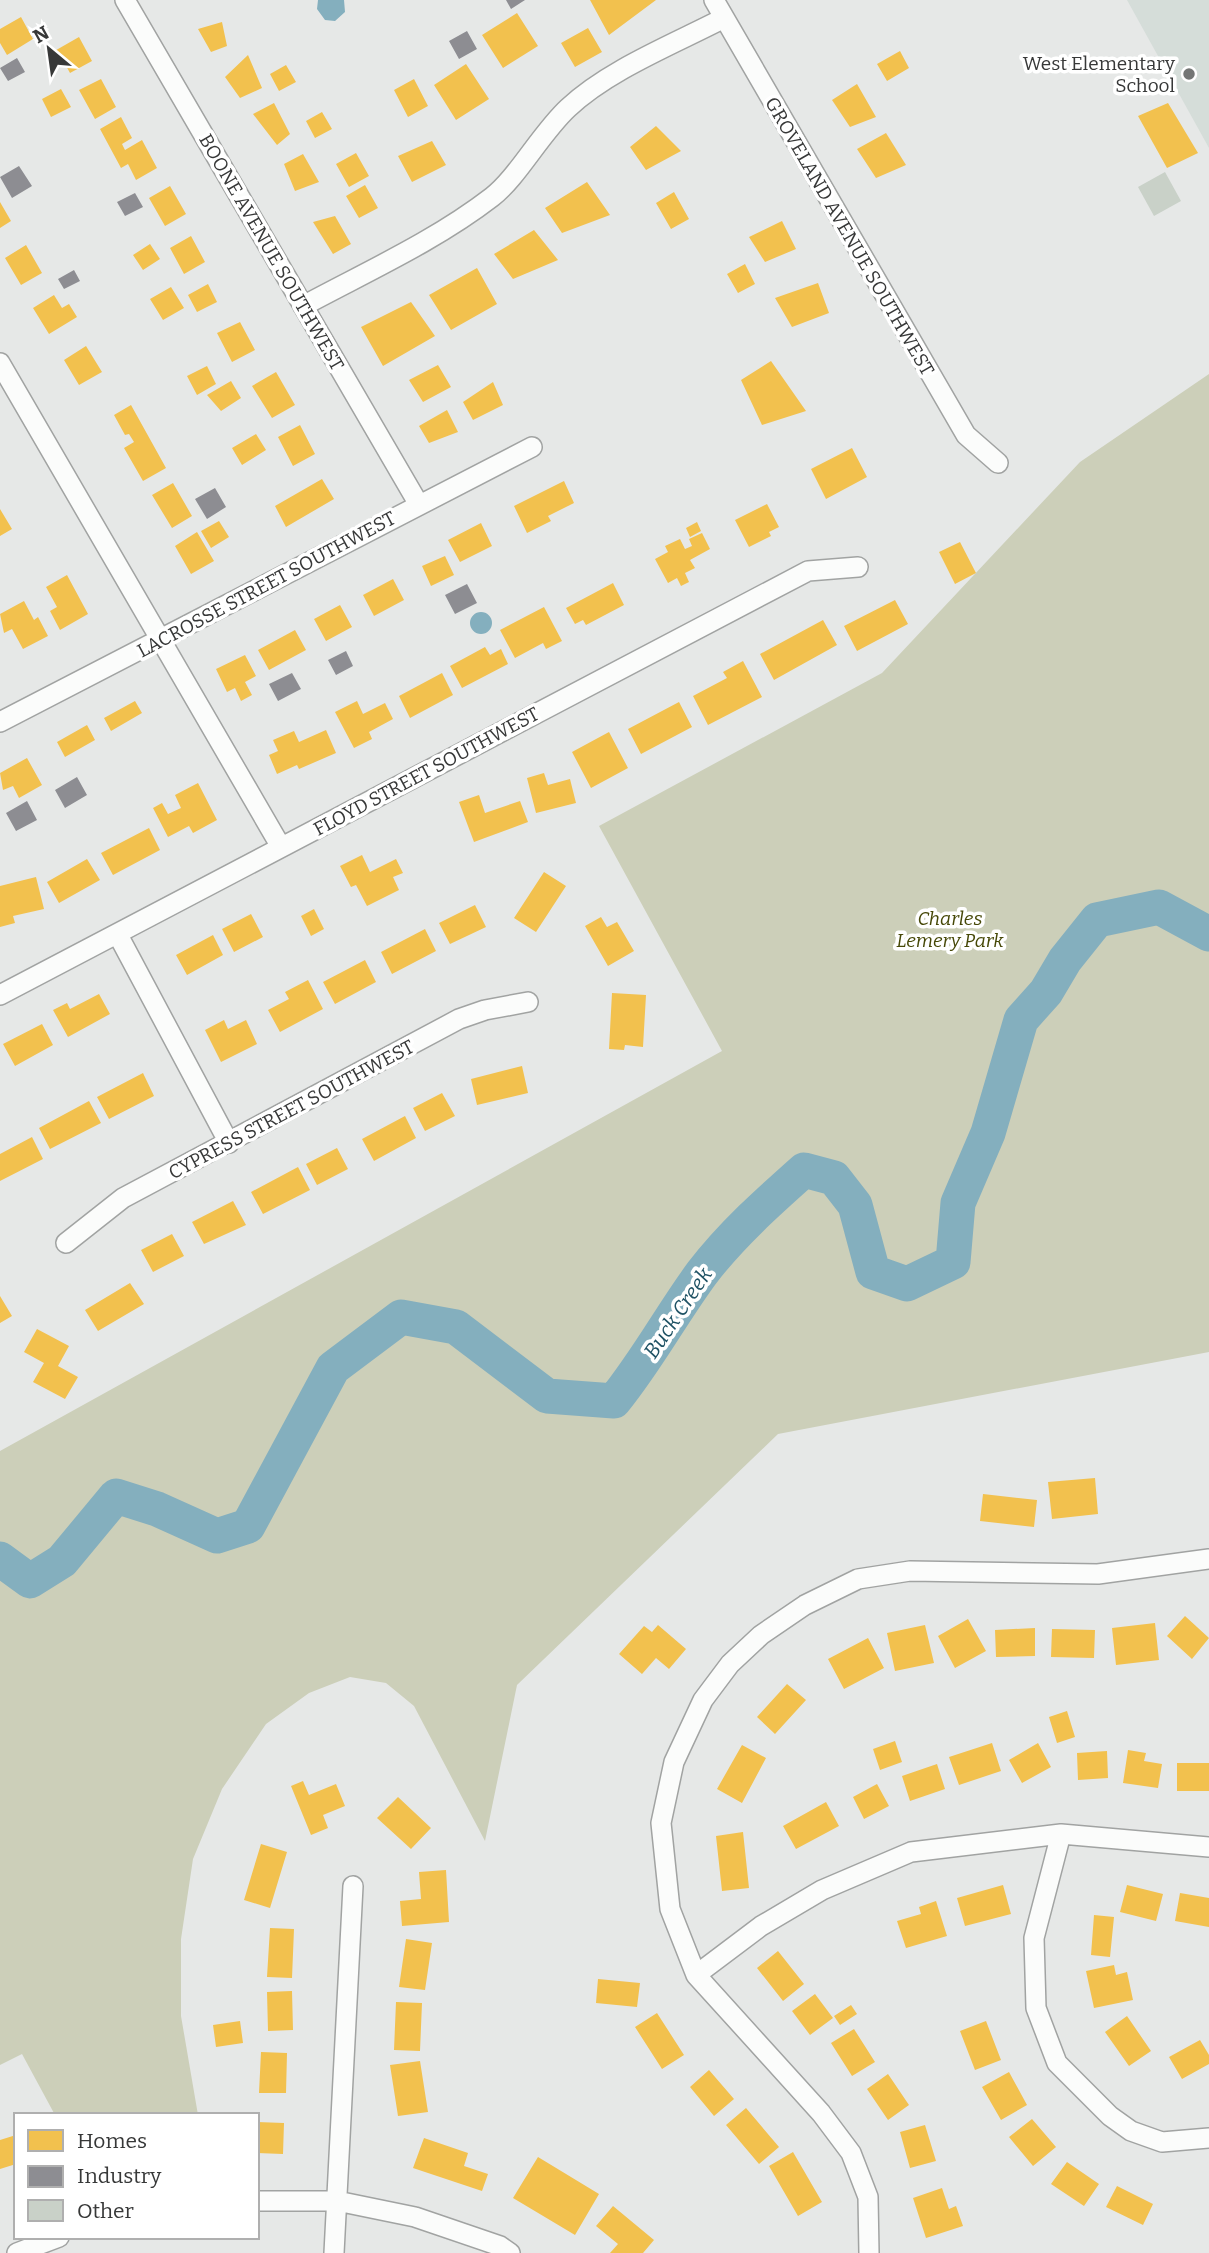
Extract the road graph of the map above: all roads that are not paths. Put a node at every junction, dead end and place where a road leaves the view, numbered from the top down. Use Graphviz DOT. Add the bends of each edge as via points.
graph roads {
  1 [pos="125,0"];
  2 [pos="714,0"];
  3 [pos="724,18"];
  4 [pos="303,306"];
  5 [pos="0,363"];
  6 [pos="532,447"];
  7 [pos="998,463"];
  8 [pos="418,503"];
  9 [pos="858,567"];
  10 [pos="160,640"];
  11 [pos="0,722"];
  12 [pos="281,846"];
  13 [pos="118,935"];
  14 [pos="0,995"];
  15 [pos="528,1002"];
  16 [pos="229,1143"];
  17 [pos="66,1243"];
  18 [pos="1209,1559"];
  19 [pos="1061,1834"];
  20 [pos="1209,1847"];
  21 [pos="353,1886"];
  22 [pos="696,1975"];
  23 [pos="1209,2138"];
  24 [pos="259,2201"];
  25 [pos="337,2201"];
  26 [pos="54,2239"];
  27 [pos="17,2253"];
  28 [pos="334,2253"];
  29 [pos="510,2253"];
  30 [pos="869,2253"];
  1 -- 4 [label="street, BOONE AVENUE SOUTHWEST"];
  2 -- 3 [label="street, GROVELAND AVENUE SOUTHWEST"];
  3 -- 4 [label="street" via="599,84 571,105 496,194 462,220"];
  3 -- 7 [label="street, GROVELAND AVENUE SOUTHWEST" via="966,435"];
  4 -- 8 [label="street, BOONE AVENUE SOUTHWEST"];
  5 -- 10 [label="street"];
  6 -- 8 [label="street, LACROSSE STREET SOUTHWEST"];
  8 -- 10 [label="street, LACROSSE STREET SOUTHWEST"];
  9 -- 12 [label="street, FLOYD STREET SOUTHWEST" via="808,572"];
  10 -- 11 [label="street, LACROSSE STREET SOUTHWEST"];
  10 -- 12 [label="street"];
  12 -- 13 [label="street, FLOYD STREET SOUTHWEST"];
  13 -- 14 [label="street, FLOYD STREET SOUTHWEST"];
  13 -- 16 [label="street"];
  15 -- 16 [label="street, CYPRESS STREET SOUTHWEST" via="459,1019"];
  16 -- 17 [label="street, CYPRESS STREET SOUTHWEST" via="124,1198"];
  18 -- 22 [label="street" via="1098,1574 910,1571 858,1579 804,1605 761,1636 730,1664 704,1700 674,1762 661,1823 670,1909"];
  19 -- 20 [label="street"];
  19 -- 22 [label="street" via="911,1852 822,1890 761,1926"];
  19 -- 23 [label="street" via="1034,1938 1036,2008 1057,2063 1131,2131 1162,2142"];
  21 -- 25 [label="street"];
  22 -- 30 [label="street" via="821,2113 851,2153 868,2197"];
  24 -- 25 [label="street"];
  25 -- 28 [label="street"];
  25 -- 29 [label="street" via="415,2217"];
  26 -- 27 [label="street"];
}
